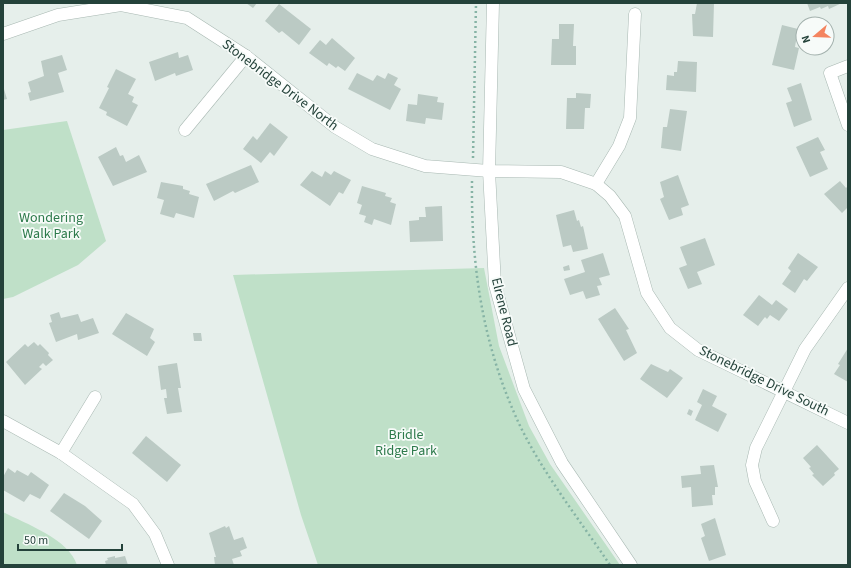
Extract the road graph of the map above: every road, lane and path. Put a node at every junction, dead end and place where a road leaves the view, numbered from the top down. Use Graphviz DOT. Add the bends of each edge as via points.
graph roads {
  1 [pos="493,3"];
  2 [pos="121,4"];
  3 [pos="635,14"];
  4 [pos="3,34"];
  5 [pos="246,56"];
  6 [pos="848,66"];
  7 [pos="848,125"];
  8 [pos="185,130"];
  9 [pos="489,171"];
  10 [pos="596,184"];
  11 [pos="848,288"];
  12 [pos="783,390"];
  13 [pos="96,397"];
  14 [pos="3,421"];
  15 [pos="848,422"];
  16 [pos="61,453"];
  17 [pos="773,521"];
  18 [pos="168,565"];
  19 [pos="631,565"];
  1 -- 9 [label="street, Elrene Road"];
  2 -- 4 [label="street, Stonebridge Drive North" via="58,14"];
  2 -- 5 [label="street, Stonebridge Drive North" via="187,18"];
  3 -- 10 [label="street" via="630,118 619,146"];
  5 -- 8 [label="street"];
  5 -- 9 [label="street, Stonebridge Drive North" via="335,128 372,149 425,166"];
  6 -- 7 [label="street" via="830,73"];
  9 -- 10 [label="street, Stonebridge Drive South" via="560,172"];
  9 -- 19 [label="street, Elrene Road" via="494,285 524,389 562,463"];
  10 -- 12 [label="street, Stonebridge Drive South" via="610,196 625,216 647,293 670,328 698,350"];
  11 -- 12 [label="street" via="804,349"];
  12 -- 15 [label="street, Stonebridge Drive South"];
  12 -- 17 [label="street" via="756,448 752,465 755,481"];
  13 -- 16 [label="street"];
  14 -- 16 [label="street"];
  16 -- 18 [label="street" via="132,504 155,534"];
}
